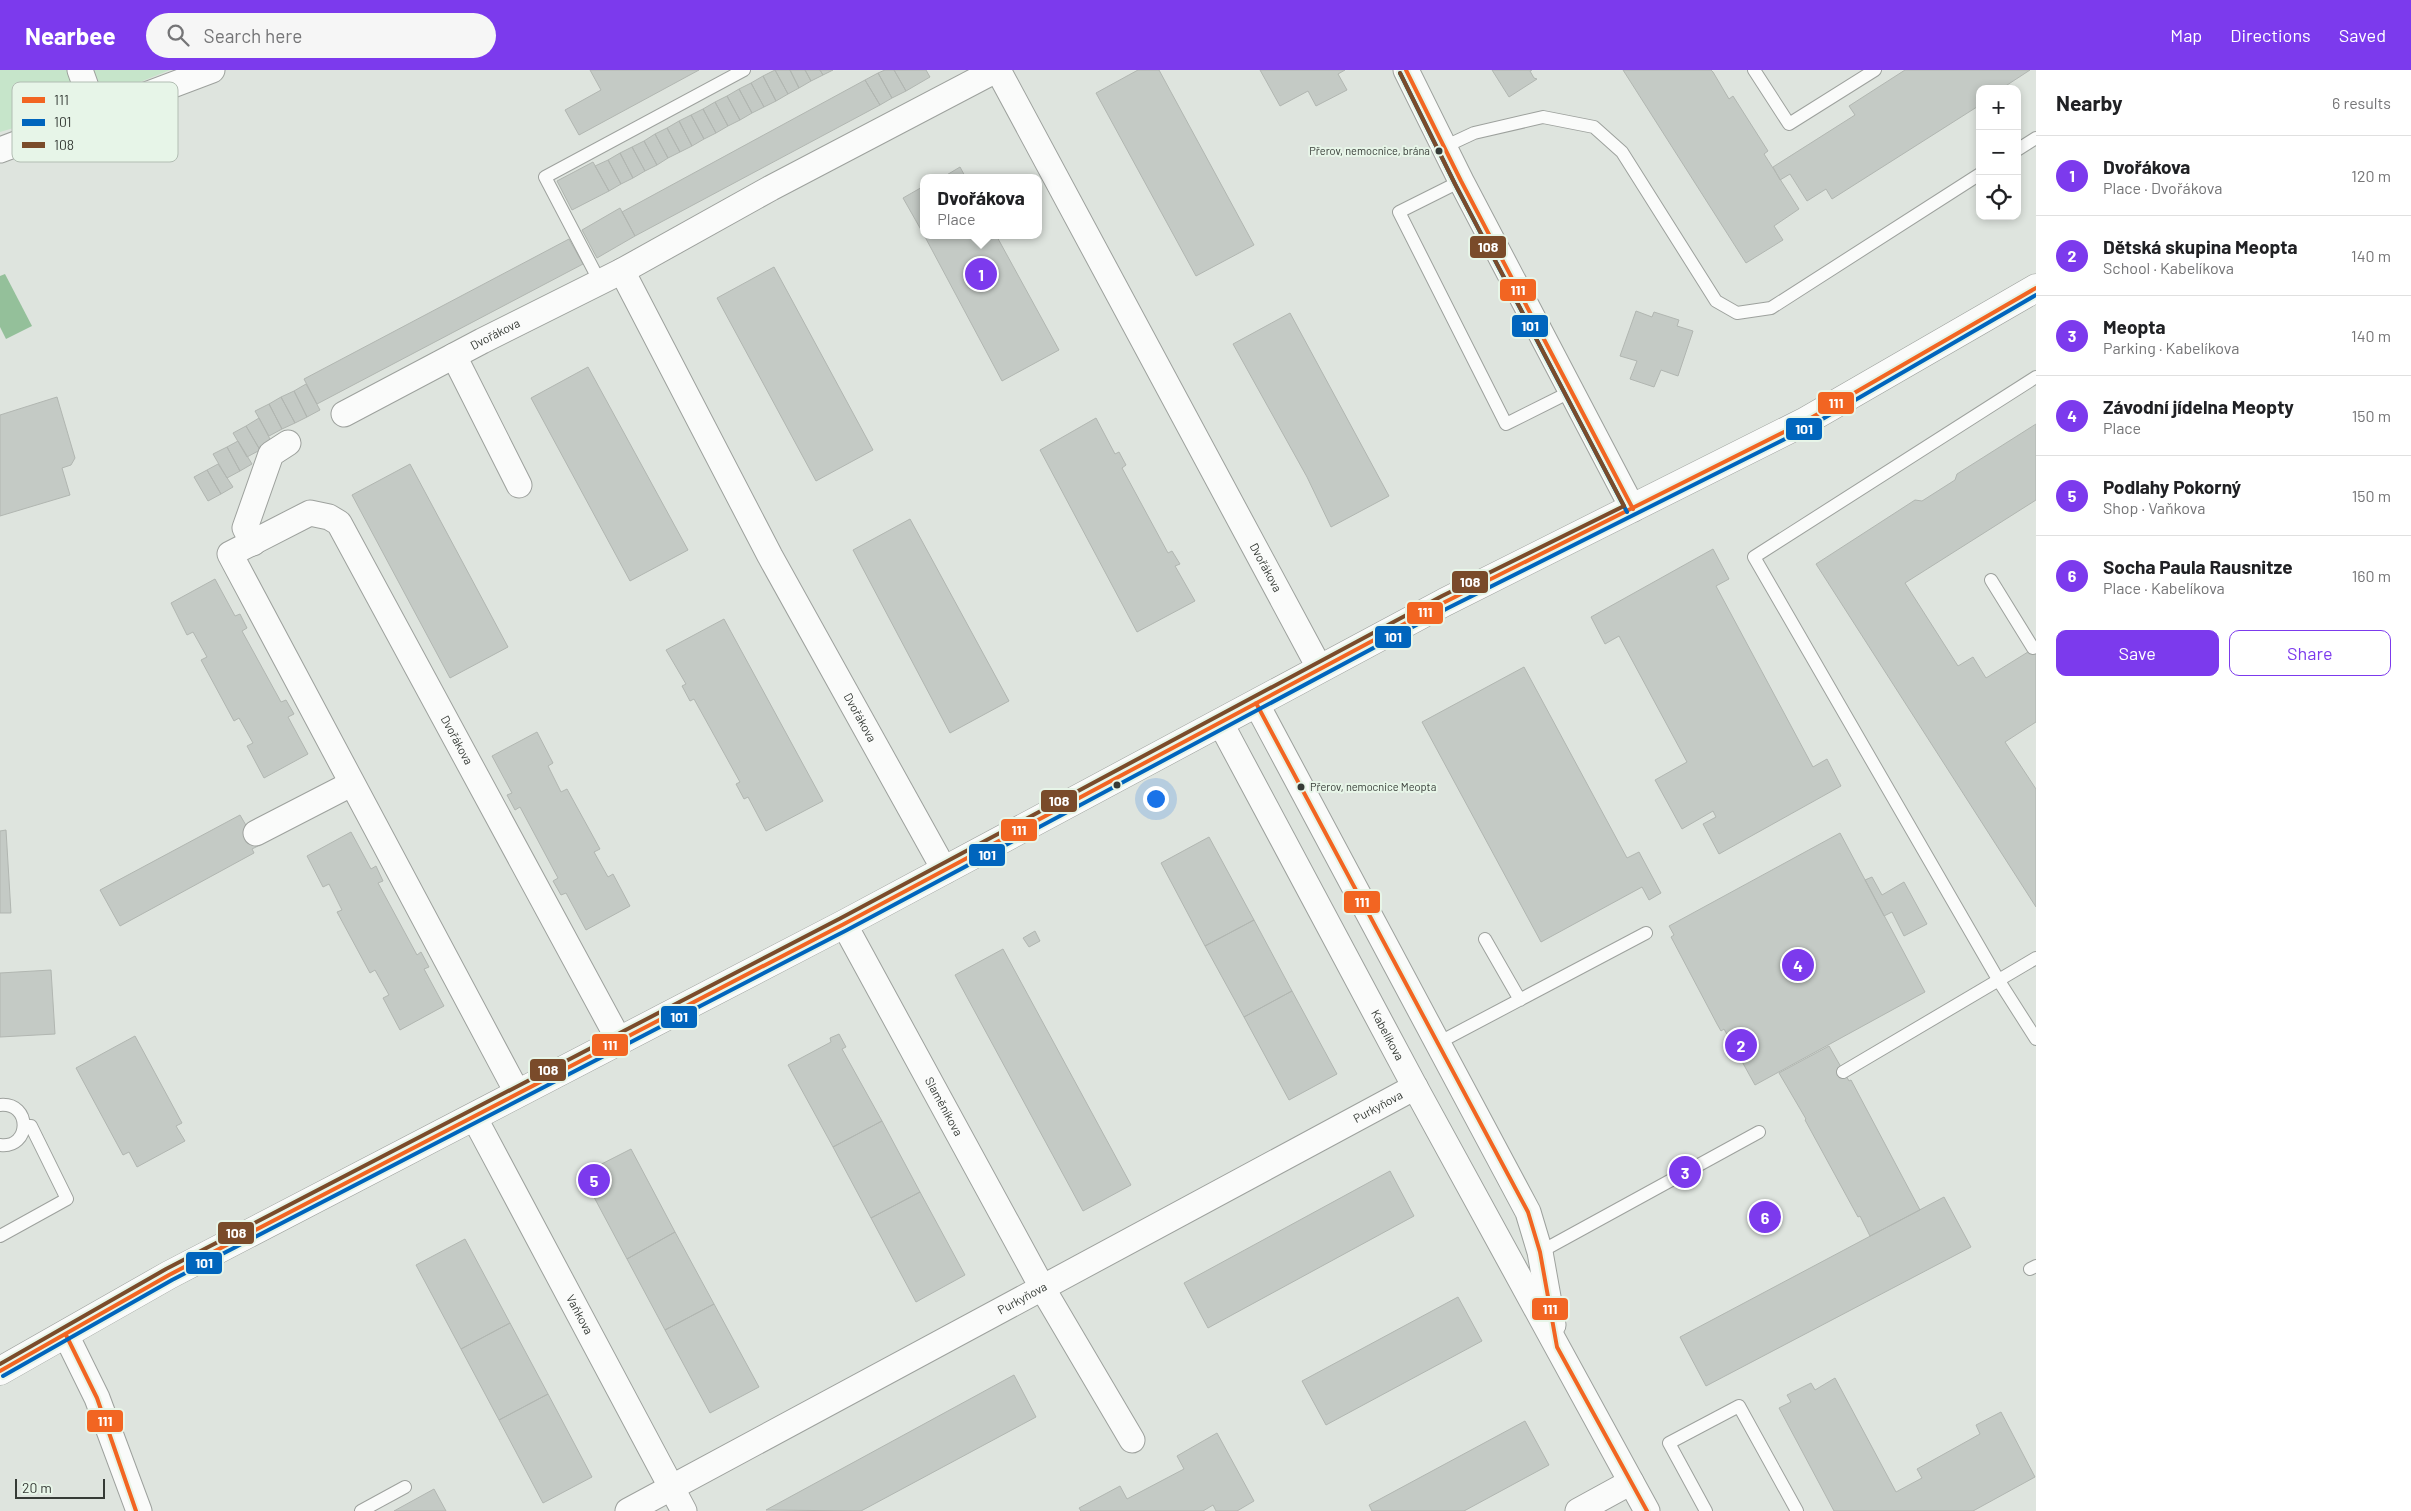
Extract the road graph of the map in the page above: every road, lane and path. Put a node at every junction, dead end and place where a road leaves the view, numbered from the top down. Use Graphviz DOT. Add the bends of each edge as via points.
graph roads {
  1 [pos="80,70"];
  2 [pos="212,70"];
  3 [pos="744,70"];
  4 [pos="997,70"];
  5 [pos="1406,70"];
  6 [pos="1754,70"];
  7 [pos="1875,70"];
  8 [pos="84,82"];
  9 [pos="178,83"];
  10 [pos="2036,138"];
  11 [pos="12,146"];
  12 [pos="1444,147"];
  13 [pos="2021,147"];
  14 [pos="0,150"];
  15 [pos="1978,175"];
  16 [pos="1461,181"];
  17 [pos="611,276"];
  18 [pos="2036,288"];
  19 [pos="454,356"];
  20 [pos="2036,377"];
  21 [pos="1570,392"];
  22 [pos="344,414"];
  23 [pos="288,443"];
  24 [pos="519,485"];
  25 [pos="1633,509"];
  26 [pos="252,542"];
  27 [pos="1991,580"];
  28 [pos="2034,648"];
  29 [pos="1320,669"];
  30 [pos="1256,703"];
  31 [pos="1220,722"];
  32 [pos="351,784"];
  33 [pos="256,833"];
  34 [pos="944,871"];
  35 [pos="844,924"];
  36 [pos="1646,933"];
  37 [pos="1485,939"];
  38 [pos="2036,958"];
  39 [pos="1999,981"];
  40 [pos="1520,1000"];
  41 [pos="2036,1039"];
  42 [pos="620,1042"];
  43 [pos="1436,1044"];
  44 [pos="1844,1072"];
  45 [pos="1415,1087"];
  46 [pos="518,1094"];
  47 [pos="0,1105"];
  48 [pos="474,1118"];
  49 [pos="25,1126"];
  50 [pos="1759,1132"];
  51 [pos="0,1145"];
  52 [pos="0,1236"];
  53 [pos="1540,1252"];
  54 [pos="1514,1267"];
  55 [pos="1044,1289"];
  56 [pos="66,1334"];
  57 [pos="1558,1347"];
  58 [pos="0,1371"];
  59 [pos="1132,1440"];
  60 [pos="1631,1482"];
  61 [pos="406,1487"];
  62 [pos="671,1487"];
  63 [pos="137,1510"];
  64 [pos="362,1511"];
  65 [pos="628,1511"];
  66 [pos="684,1511"];
  67 [pos="1578,1511"];
  68 [pos="1647,1511"];
  69 [pos="1706,1511"];
  70 [pos="1797,1511"];
  1 -- 8 [label="street"];
  2 -- 9 [label="street"];
  3 -- 17 [label="lane" via="545,177"];
  4 -- 17 [label="street, Dvořákova"];
  4 -- 29 [label="street, Dvořákova"];
  5 -- 12 [label="street"];
  6 -- 7 [label="lane" via="1789,124"];
  10 -- 13 [label="lane"];
  11 -- 14 [label="street"];
  12 -- 15 [label="lane" via="1474,133 1543,117 1594,127 1622,152 1716,301 1737,314 1771,308"];
  12 -- 16 [label="street"];
  16 -- 21 [label="street"];
  16 -- 21 [label="lane" via="1399,212 1506,424"];
  17 -- 19 [label="street, Dvořákova"];
  17 -- 34 [label="street, Dvořákova"];
  18 -- 25 [label="main road" via="1804,422"];
  19 -- 22 [label="street, Dvořákova"];
  19 -- 24 [label="street"];
  20 -- 39 [label="lane" via="1754,558"];
  21 -- 25 [label="street"];
  23 -- 26 [label="street" via="271,454 245,528"];
  25 -- 29 [label="main road" via="1445,602"];
  26 -- 32 [label="street, Dvořákova" via="230,554"];
  26 -- 42 [label="street, Dvořákova" via="310,513 339,522"];
  27 -- 28 [label="lane"];
  29 -- 30 [label="main road"];
  30 -- 31 [label="main road"];
  30 -- 43 [label="street, Kabelíkova"];
  31 -- 34 [label="main road"];
  31 -- 45 [label="street, Kabelíkova"];
  32 -- 33 [label="street"];
  32 -- 46 [label="street, Dvořákova"];
  34 -- 35 [label="main road"];
  35 -- 42 [label="main road"];
  35 -- 55 [label="street, Slaměníkova"];
  36 -- 40 [label="lane"];
  37 -- 40 [label="lane"];
  38 -- 39 [label="lane"];
  39 -- 41 [label="lane"];
  39 -- 44 [label="lane"];
  40 -- 43 [label="lane"];
  42 -- 46 [label="main road"];
  43 -- 53 [label="street, Kabelíkova" via="1528,1212"];
  45 -- 54 [label="street, Kabelíkova"];
  45 -- 55 [label="street, Purkyňova"];
  46 -- 48 [label="main road"];
  47 -- 49 [label="lane" via="16,1108"];
  48 -- 56 [label="main road" via="169,1275"];
  48 -- 62 [label="street, Vaňkova"];
  49 -- 51 [label="lane" via="15,1143"];
  49 -- 52 [label="lane" via="31,1126 68,1199"];
  50 -- 53 [label="lane"];
  53 -- 54 [label="street"];
  53 -- 57 [label="street, Kabelíkova"];
  54 -- 57 [label="street, Kabelíkova"];
  55 -- 59 [label="street, Slaměníkova"];
  55 -- 62 [label="street, Purkyňova"];
  56 -- 58 [label="main road"];
  56 -- 63 [label="street" via="97,1398"];
  57 -- 60 [label="street, Kabelíkova"];
  60 -- 67 [label="street"];
  60 -- 68 [label="street, Kabelíkova"];
  61 -- 64 [label="lane"];
  62 -- 65 [label="street, Purkyňova"];
  62 -- 66 [label="street, Vaňkova"];
  69 -- 70 [label="lane" via="1669,1443 1739,1406"];
}
